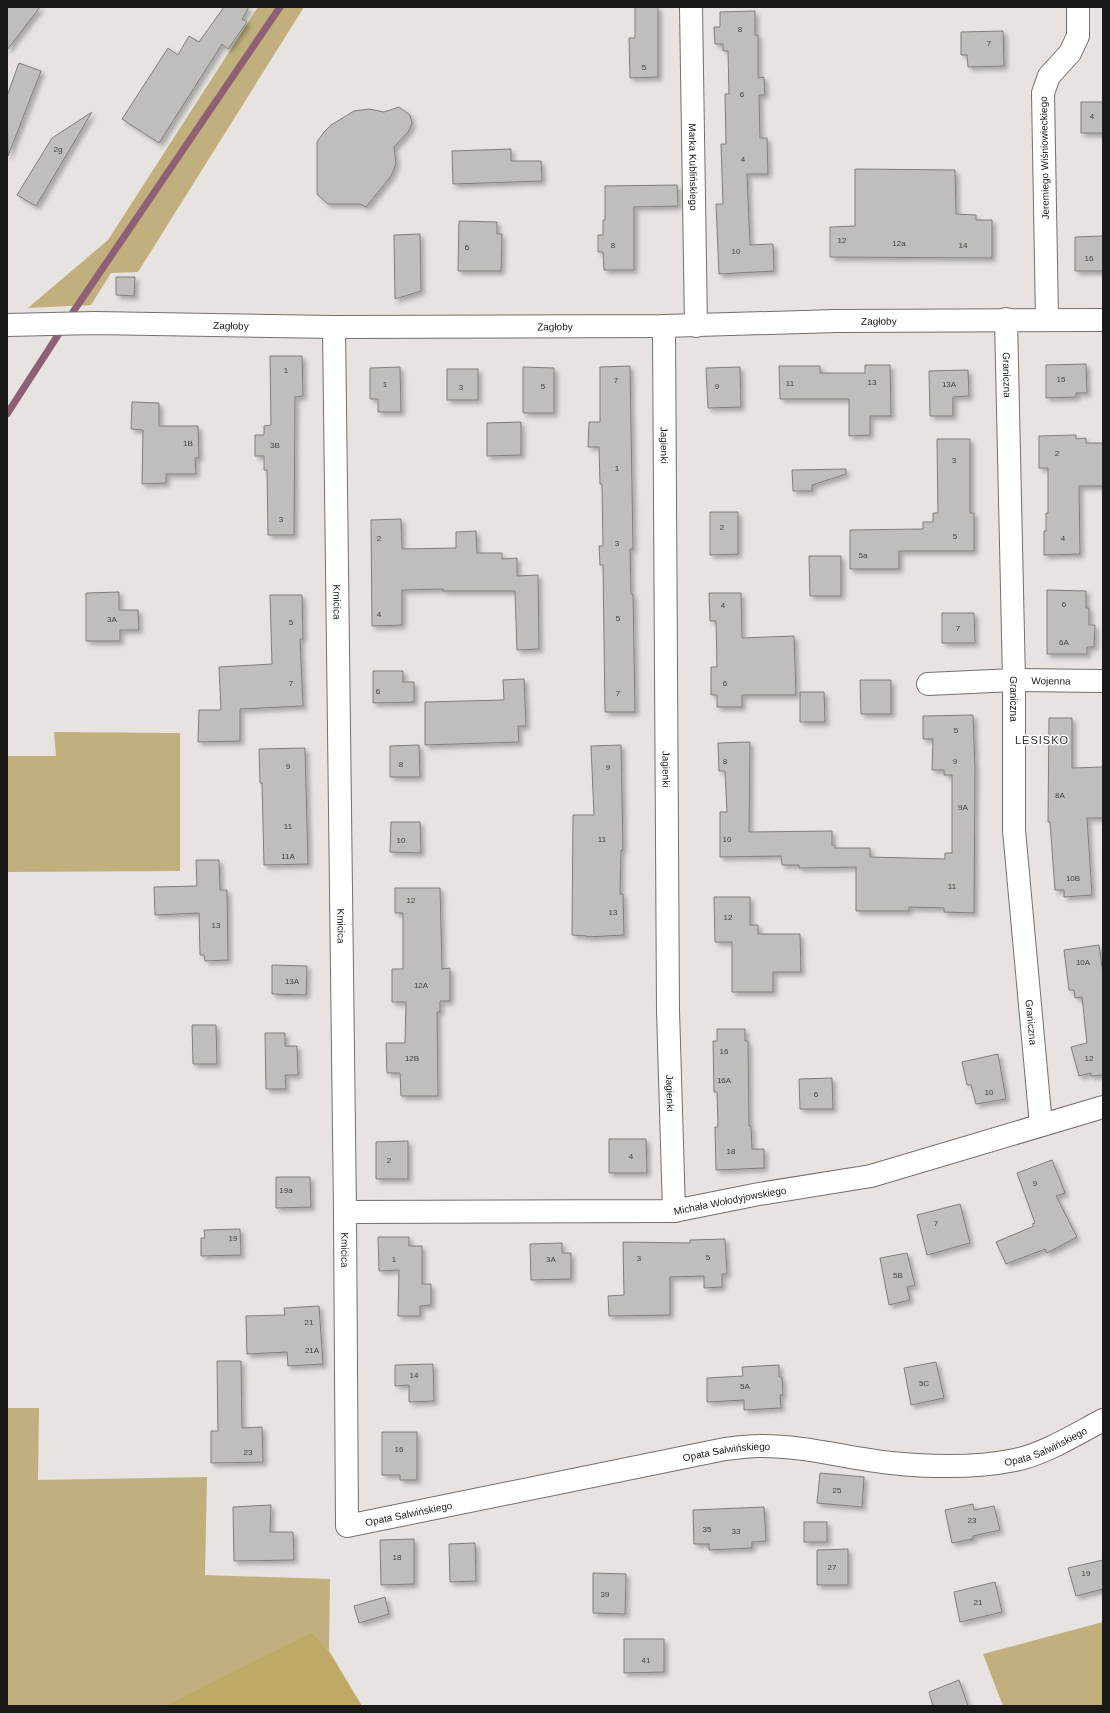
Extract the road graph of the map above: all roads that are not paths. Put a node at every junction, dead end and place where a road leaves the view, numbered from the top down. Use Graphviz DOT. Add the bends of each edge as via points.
graph roads {
  1 [pos="691,7"];
  2 [pos="1078,7"];
  3 [pos="1006,319"];
  4 [pos="1047,319"];
  5 [pos="1103,320"];
  6 [pos="7,325"];
  7 [pos="664,326"];
  8 [pos="696,326"];
  9 [pos="334,327"];
  10 [pos="1014,680"];
  11 [pos="1103,681"];
  12 [pos="928,684"];
  13 [pos="1103,1107"];
  14 [pos="1042,1125"];
  15 [pos="674,1211"];
  16 [pos="345,1212"];
  17 [pos="1103,1420"];
  18 [pos="347,1526"];
  1 -- 8 [label="street, Marka Kublińskiego"];
  2 -- 4 [label="street, Jeremiego Wiśniowieckiego" via="1078,36 1070,53 1050,76 1043,93"];
  3 -- 4 [label="street, Zagłoby"];
  3 -- 8 [label="street, Zagłoby"];
  3 -- 10 [label="street, Graniczna"];
  4 -- 5 [label="street, Zagłoby"];
  6 -- 9 [label="street, Zagłoby" via="95,323"];
  7 -- 8 [label="street, Zagłoby"];
  7 -- 9 [label="street, Zagłoby"];
  7 -- 15 [label="street, Jagienki" via="668,994"];
  9 -- 16 [label="street, Kmicica"];
  10 -- 11 [label="street, Wojenna"];
  10 -- 12 [label="street, Wojenna"];
  10 -- 14 [label="street, Graniczna" via="1014,830"];
  13 -- 14 [label="street, Michała Wołodyjowskiego"];
  14 -- 15 [label="street, Michała Wołodyjowskiego" via="871,1176"];
  15 -- 16 [label="street, Michała Wołodyjowskiego"];
  16 -- 18 [label="street, Kmicica"];
  17 -- 18 [label="street, Opata Salwińskiego" via="1057,1445 1016,1460 934,1466 794,1448 758,1446 725,1449"];
}
